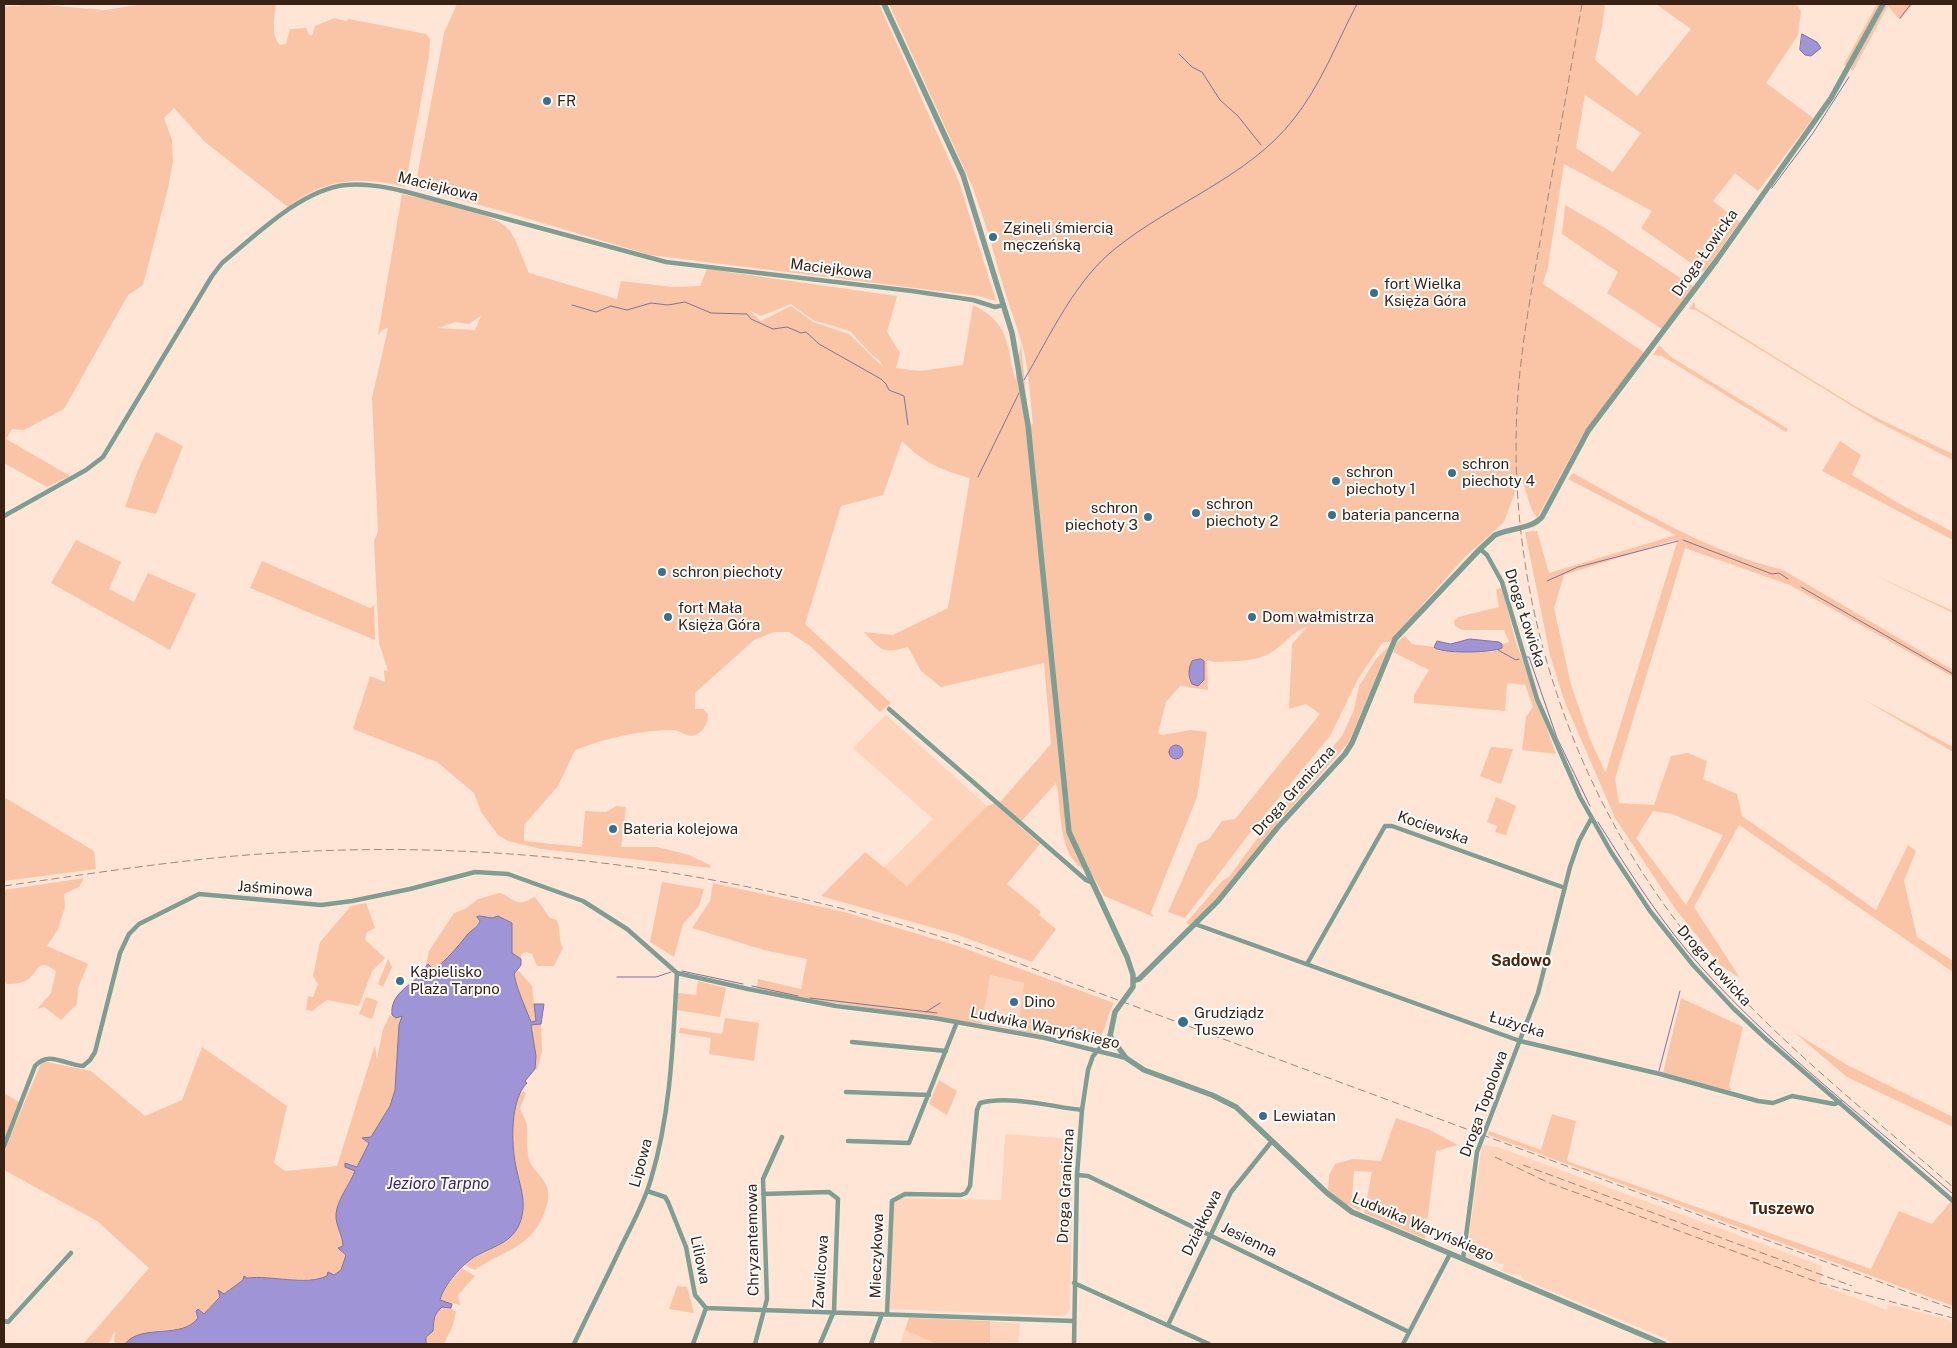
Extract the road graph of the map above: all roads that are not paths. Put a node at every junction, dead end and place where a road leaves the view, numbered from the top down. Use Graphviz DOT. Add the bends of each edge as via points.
graph roads {
  1 [pos="884,4"];
  2 [pos="1883,4"];
  3 [pos="1004,306"];
  4 [pos="4,516"];
  5 [pos="1480,549"];
  6 [pos="889,709"];
  7 [pos="1591,819"];
  8 [pos="1093,883"];
  9 [pos="1565,888"];
  10 [pos="1196,924"];
  11 [pos="1307,964"];
  12 [pos="677,973"];
  13 [pos="1133,981"];
  14 [pos="957,1022"];
  15 [pos="1110,1036"];
  16 [pos="852,1042"];
  17 [pos="1520,1042"];
  18 [pos="1097,1049"];
  19 [pos="946,1051"];
  20 [pos="1126,1058"];
  21 [pos="846,1092"];
  22 [pos="929,1095"];
  23 [pos="1840,1102"];
  24 [pos="1082,1110"];
  25 [pos="782,1137"];
  26 [pos="848,1141"];
  27 [pos="1272,1141"];
  28 [pos="4,1146"];
  29 [pos="1077,1174"];
  30 [pos="647,1190"];
  31 [pos="763,1194"];
  32 [pos="1953,1201"];
  33 [pos="1210,1234"];
  34 [pos="71,1253"];
  35 [pos="1450,1254"];
  36 [pos="1463,1258"];
  37 [pos="1074,1283"];
  38 [pos="706,1308"];
  39 [pos="765,1310"];
  40 [pos="834,1311"];
  41 [pos="884,1314"];
  42 [pos="4,1321"];
  43 [pos="1073,1321"];
  44 [pos="1168,1325"];
  45 [pos="1409,1332"];
  46 [pos="574,1344"];
  47 [pos="693,1344"];
  48 [pos="755,1344"];
  49 [pos="820,1344"];
  50 [pos="871,1344"];
  51 [pos="1074,1344"];
  52 [pos="1209,1344"];
  53 [pos="1404,1344"];
  54 [pos="1664,1344"];
  1 -- 3 [label="street" via="963,175"];
  2 -- 5 [label="street, Droga Łowicka" via="1831,98 1716,261 1588,431 1542,517 1534,524 1495,535"];
  3 -- 4 [label="street, Maciejkowa" via="912,291 666,262 379,185 344,186 302,201 222,263 103,458"];
  3 -- 8 [label="street" via="1017,354 1028,426 1065,812 1069,832"];
  5 -- 7 [label="street, Droga Łowicka" via="1502,582 1538,699"];
  5 -- 10 [label="street, Droga Graniczna" via="1395,639 1352,744"];
  6 -- 8 [label="street" via="1078,874"];
  7 -- 9 [label="street, Droga Topolowa" via="1578,841"];
  7 -- 23 [label="street, Droga Łowicka" via="1640,897 1698,971 1766,1039"];
  8 -- 13 [label="street" via="1127,957"];
  9 -- 11 [label="street, Kociewska" via="1394,826 1385,826"];
  9 -- 17 [label="street, Droga Topolowa" via="1542,982"];
  10 -- 11 [label="street, Łużycka"];
  10 -- 13 [label="street, Droga Graniczna" via="1140,979"];
  11 -- 17 [label="street, Łużycka"];
  12 -- 14 [label="street, Ludwika Waryńskiego" via="836,1006"];
  12 -- 28 [label="street, Jaśminowa" via="627,929 583,901 508,874 475,872 398,892 321,905 199,894 133,929 120,954 90,1060 83,1066 51,1059 39,1060"];
  12 -- 30 [label="street, Lipowa" via="662,1131"];
  13 -- 15 [label="street, Droga Graniczna" via="1131,990 1115,1012"];
  14 -- 18 [label="street, Ludwika Waryńskiego"];
  14 -- 19 [label="street"];
  15 -- 18 [label="street, Droga Graniczna"];
  15 -- 20 [label="street"];
  16 -- 19 [label="street"];
  17 -- 23 [label="street, Łużycka" via="1660,1074 1758,1101 1773,1103 1792,1096 1834,1104"];
  17 -- 36 [label="street, Droga Topolowa" via="1477,1152"];
  18 -- 20 [label="street, Ludwika Waryńskiego"];
  18 -- 24 [label="street, Droga Graniczna" via="1088,1070"];
  19 -- 22 [label="street"];
  20 -- 27 [label="street, Ludwika Waryńskiego" via="1155,1075 1226,1101 1246,1115"];
  21 -- 22 [label="street"];
  22 -- 26 [label="street" via="909,1143"];
  23 -- 32 [label="street, Droga Łowicka"];
  24 -- 29 [label="street, Droga Graniczna"];
  24 -- 41 [label="street, Mieczykowa" via="1009,1101 980,1103 970,1186 966,1193 905,1194 892,1201"];
  25 -- 31 [label="street, Chryzantemowa" via="763,1179"];
  27 -- 33 [label="street, Działkowa" via="1235,1185"];
  27 -- 35 [label="street, Ludwika Waryńskiego" via="1352,1212"];
  29 -- 33 [label="street, Jesienna" via="1088,1176"];
  29 -- 37 [label="street, Droga Graniczna"];
  30 -- 38 [label="street, Liliowa" via="665,1197 668,1202 686,1247 695,1295"];
  30 -- 46 [label="street, Lipowa"];
  31 -- 39 [label="street, Chryzantemowa" via="768,1281"];
  31 -- 40 [label="street, Zawilcowa" via="830,1192 838,1199"];
  33 -- 44 [label="street, Działkowa"];
  33 -- 45 [label="street, Jesienna"];
  34 -- 42 [label="street" via="8,1322"];
  35 -- 36 [label="street, Ludwika Waryńskiego"];
  35 -- 45 [label="street"];
  36 -- 54 [label="street, Ludwika Waryńskiego"];
  37 -- 43 [label="street, Droga Graniczna"];
  37 -- 44 [label="street"];
  38 -- 39 [label="street, Mieczykowa"];
  38 -- 47 [label="street"];
  39 -- 40 [label="street, Mieczykowa"];
  39 -- 48 [label="street, Chryzantemowa"];
  40 -- 41 [label="street, Mieczykowa"];
  40 -- 49 [label="street, Zawilcowa"];
  41 -- 43 [label="street, Mieczykowa"];
  41 -- 50 [label="street"];
  43 -- 51 [label="street, Droga Graniczna"];
  44 -- 52 [label="street"];
  45 -- 53 [label="street"];
}
